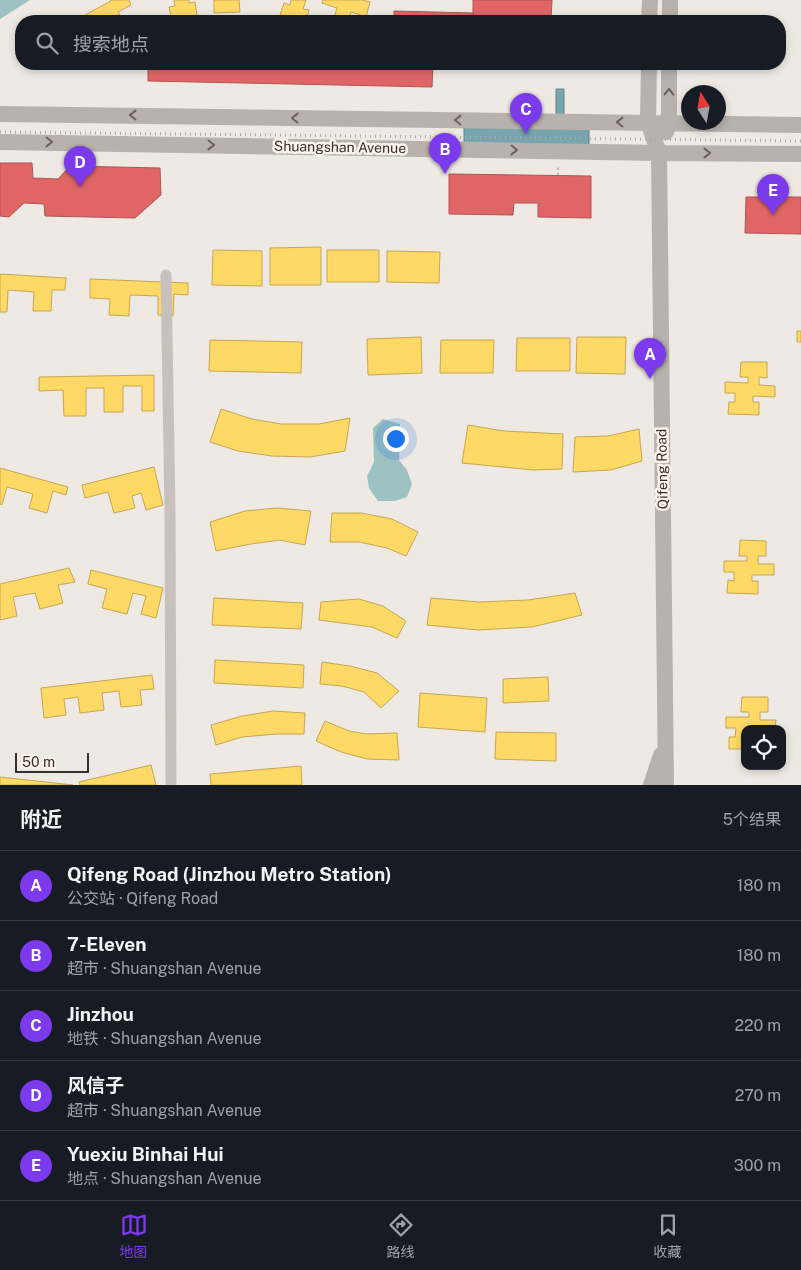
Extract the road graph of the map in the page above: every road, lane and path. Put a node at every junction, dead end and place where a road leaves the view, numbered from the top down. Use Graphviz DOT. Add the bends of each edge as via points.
graph roads {
  1 [pos="650,0"];
  2 [pos="670,0"];
  3 [pos="649,15"];
  4 [pos="670,15"];
  5 [pos="649,70"];
  6 [pos="670,70"];
  7 [pos="0,114"];
  8 [pos="648,122"];
  9 [pos="669,123"];
  10 [pos="801,125"];
  11 [pos="0,142"];
  12 [pos="658,153"];
  13 [pos="801,154"];
  14 [pos="166,275"];
  15 [pos="666,741"];
  16 [pos="171,785"];
  17 [pos="651,785"];
  18 [pos="666,785"];
  1 -- 3 [label="street"];
  2 -- 4 [label="street"];
  5 -- 8 [label="street"];
  9 -- 6 [label="street, one-way"];
  8 -- 7 [label="street, Shuangshan Avenue, one-way"];
  8 -- 9 [label="street, Shuangshan Avenue"];
  8 -- 12 [label="street"];
  9 -- 10 [label="street, Shuangshan Avenue"];
  9 -- 12 [label="street"];
  11 -- 12 [label="street, Shuangshan Avenue, one-way"];
  12 -- 13 [label="street, Shuangshan Avenue, one-way"];
  12 -- 15 [label="street, Qifeng Road"];
  14 -- 16 [label="street"];
  15 -- 17 [label="street"];
  15 -- 18 [label="street, Qifeng Road"];
}
